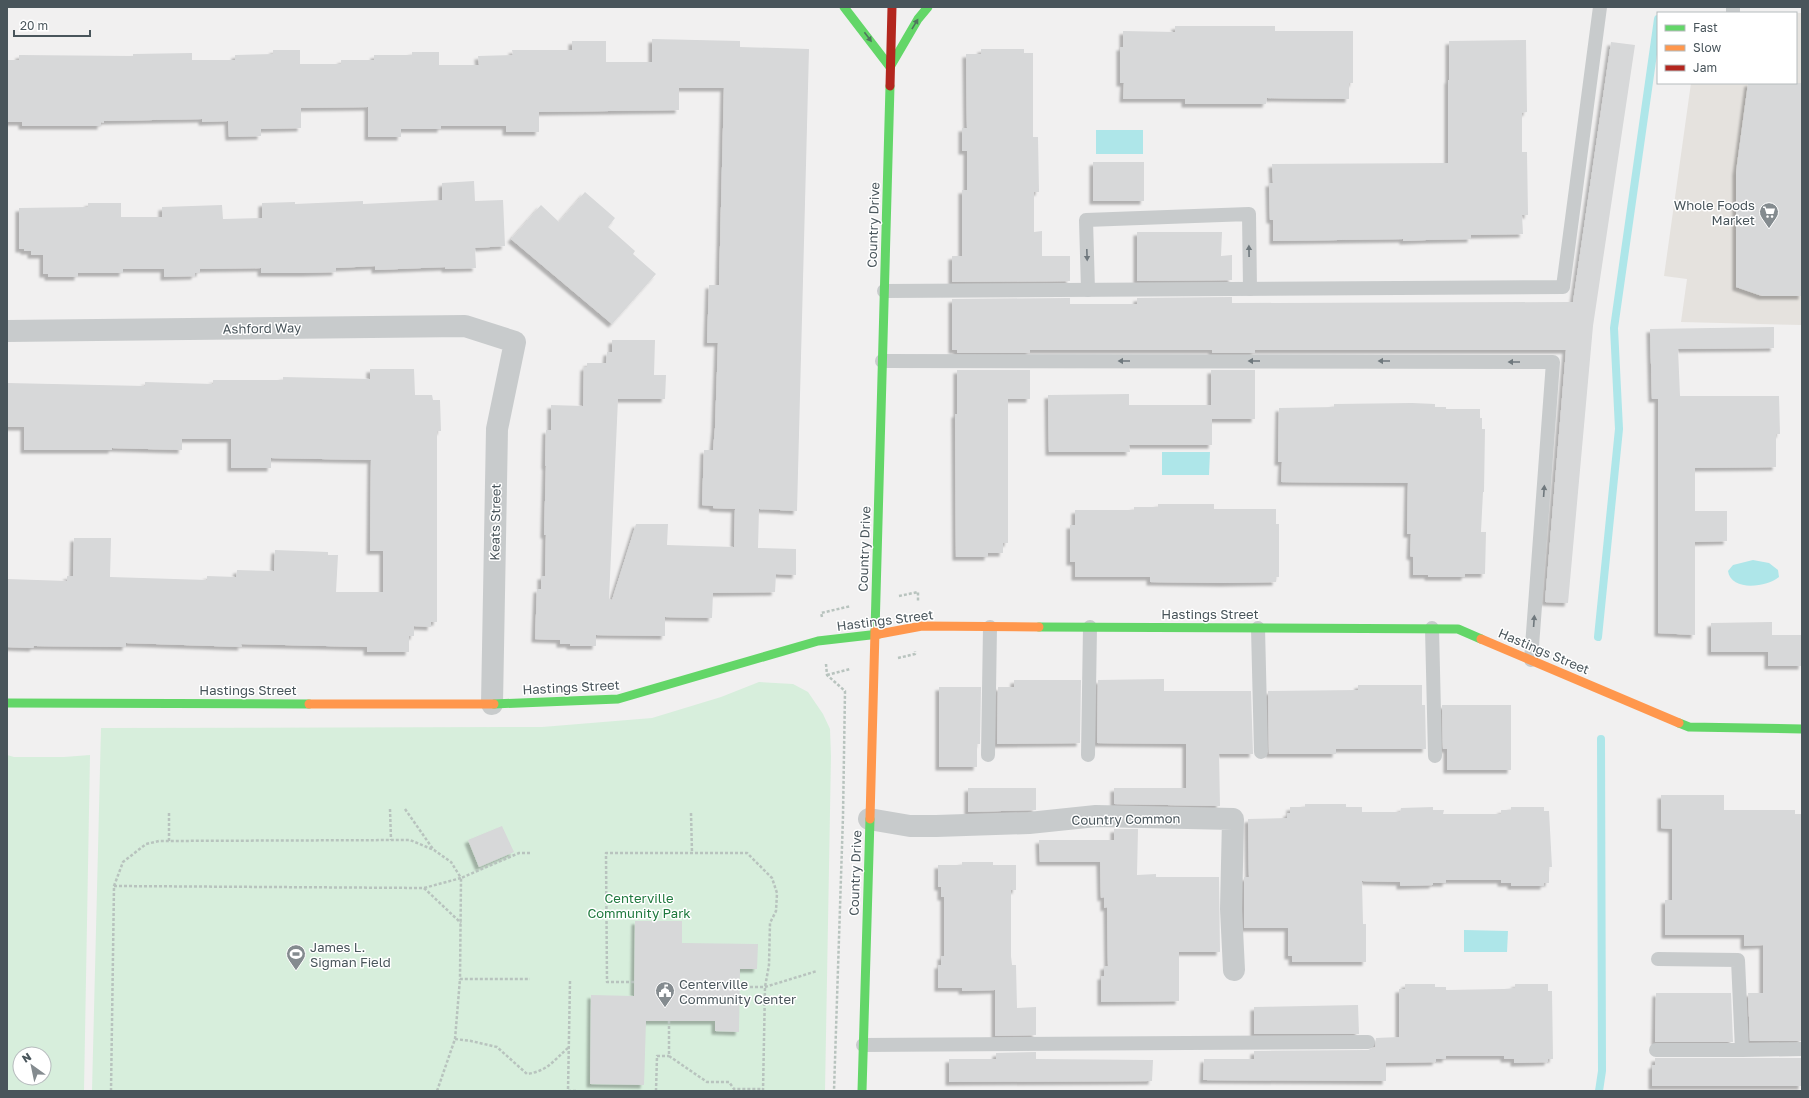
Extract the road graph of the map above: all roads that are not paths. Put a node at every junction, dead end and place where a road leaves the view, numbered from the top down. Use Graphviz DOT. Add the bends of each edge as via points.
graph roads {
  1 [pos="844,7"];
  2 [pos="892,7"];
  3 [pos="928,7"];
  4 [pos="1600,7"];
  5 [pos="890,67"];
  6 [pos="1250,289"];
  7 [pos="1088,290"];
  8 [pos="884,291"];
  9 [pos="7,331"];
  10 [pos="515,342"];
  11 [pos="882,361"];
  12 [pos="990,627"];
  13 [pos="1090,627"];
  14 [pos="1258,628"];
  15 [pos="1432,628"];
  16 [pos="874,635"];
  17 [pos="1531,660"];
  18 [pos="7,703"];
  19 [pos="492,704"];
  20 [pos="1802,729"];
  21 [pos="1261,752"];
  22 [pos="988,755"];
  23 [pos="1088,755"];
  24 [pos="1435,756"];
  25 [pos="869,819"];
  26 [pos="1658,958"];
  27 [pos="1234,970"];
  28 [pos="1368,1042"];
  29 [pos="863,1045"];
  30 [pos="1802,1049"];
  31 [pos="1656,1050"];
  32 [pos="1742,1050"];
  33 [pos="862,1091"];
  1 -- 5 [label="street, one-way"];
  2 -- 5 [label="street, Country Drive"];
  5 -- 3 [label="street, one-way" via="918,19"];
  4 -- 6 [label="lane" via="1563,287"];
  5 -- 8 [label="street, Country Drive"];
  6 -- 7 [label="lane"];
  6 -- 7 [label="lane, one-way" via="1249,214 1086,220"];
  7 -- 8 [label="lane"];
  8 -- 11 [label="street, Country Drive"];
  9 -- 10 [label="street, Ashford Way" via="465,326"];
  10 -- 19 [label="street, Keats Street" via="497,429"];
  11 -- 16 [label="street, Country Drive"];
  17 -- 11 [label="lane, one-way" via="1553,362"];
  12 -- 13 [label="street, Hastings Street"];
  12 -- 16 [label="street, Hastings Street" via="922,626"];
  12 -- 22 [label="lane"];
  13 -- 14 [label="street, Hastings Street"];
  13 -- 23 [label="lane"];
  14 -- 15 [label="street, Hastings Street"];
  14 -- 21 [label="lane"];
  15 -- 17 [label="street, Hastings Street" via="1458,629"];
  15 -- 24 [label="lane"];
  16 -- 19 [label="street, Hastings Street" via="818,641 618,699"];
  16 -- 25 [label="street, Country Drive"];
  17 -- 20 [label="street, Hastings Street" via="1689,727"];
  18 -- 19 [label="street, Hastings Street"];
  25 -- 27 [label="street, Country Common" via="910,826 1029,823 1096,816 1233,819 1231,909"];
  25 -- 29 [label="street, Country Drive"];
  26 -- 32 [label="lane" via="1738,960"];
  28 -- 29 [label="lane"];
  29 -- 33 [label="street, Country Drive"];
  30 -- 32 [label="lane"];
  31 -- 32 [label="lane"];
}
